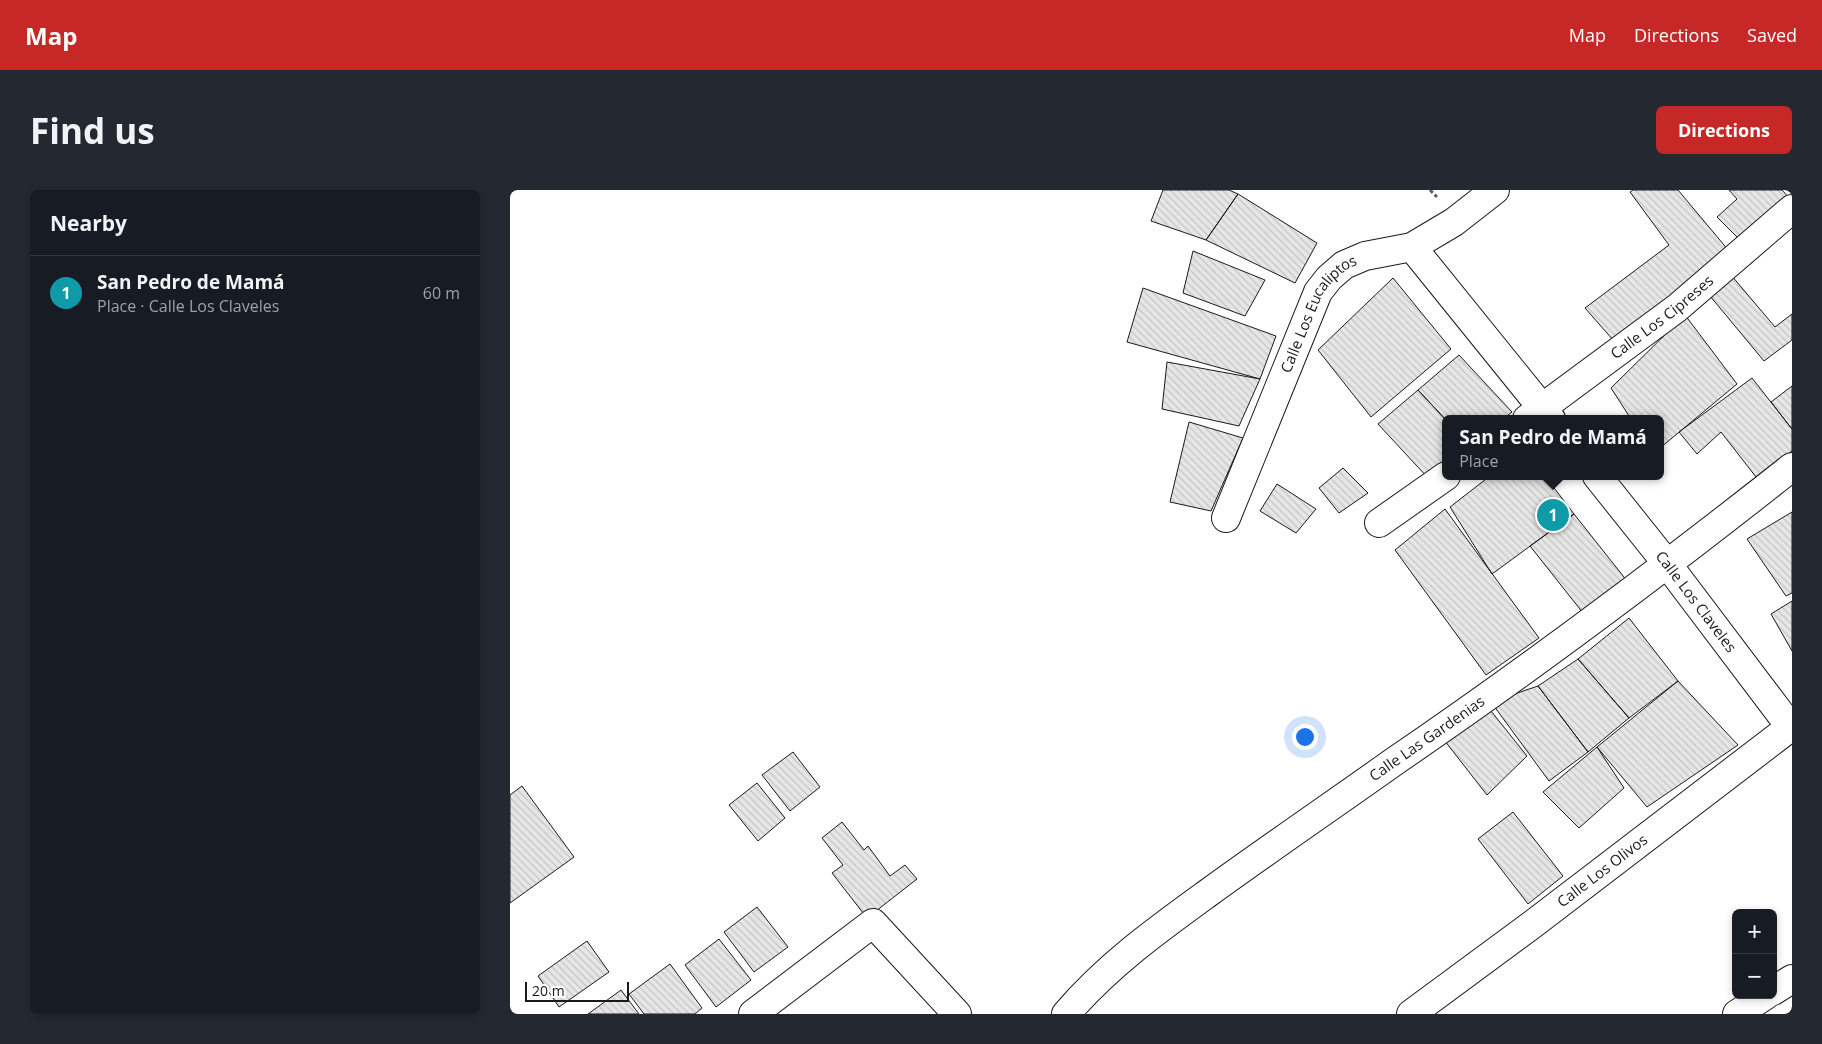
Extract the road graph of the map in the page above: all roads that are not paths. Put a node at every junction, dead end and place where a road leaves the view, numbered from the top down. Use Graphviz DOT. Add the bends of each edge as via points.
graph roads {
  1 [pos="1494,190"];
  2 [pos="1792,209"];
  3 [pos="1412,247"];
  4 [pos="1540,415"];
  5 [pos="1792,467"];
  6 [pos="1442,479"];
  7 [pos="1600,480"];
  8 [pos="1226,518"];
  9 [pos="1379,523"];
  10 [pos="1668,565"];
  11 [pos="1791,727"];
  12 [pos="1792,979"];
  13 [pos="1777,988"];
  14 [pos="1760,999"];
  15 [pos="753,1014"];
  16 [pos="957,1014"];
  17 [pos="1066,1014"];
  18 [pos="1410,1014"];
  19 [pos="1737,1014"];
  1 -- 3 [label="street, Calle Los Eucaliptos" via="1454,222"];
  2 -- 4 [label="street, Calle Los Cipreses" via="1677,308"];
  3 -- 4 [label="street"];
  3 -- 8 [label="street, Calle Los Eucaliptos" via="1365,256 1344,265 1318,292"];
  5 -- 10 [label="street, Calle Las Gardenias"];
  6 -- 9 [label="street"];
  7 -- 10 [label="street, Calle Los Claveles"];
  10 -- 11 [label="street, Calle Los Claveles"];
  10 -- 17 [label="street, Calle Las Gardenias" via="1138,944"];
  11 -- 18 [label="street, Calle Los Olivos"];
  12 -- 13 [label="street"];
  14 -- 19 [label="street"];
  15 -- 16 [label="street" via="873,923"];
}
